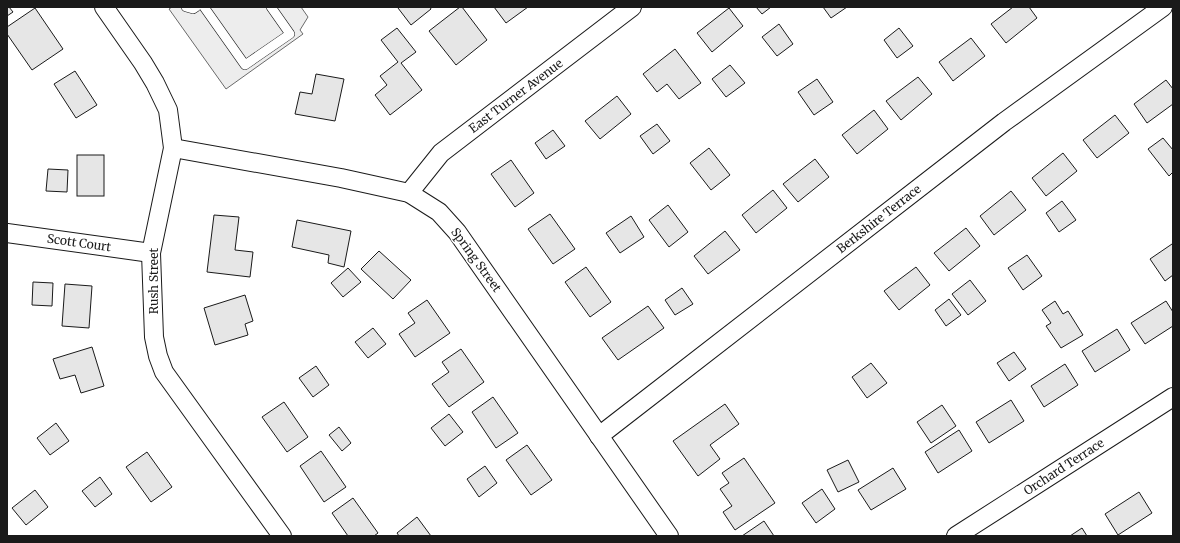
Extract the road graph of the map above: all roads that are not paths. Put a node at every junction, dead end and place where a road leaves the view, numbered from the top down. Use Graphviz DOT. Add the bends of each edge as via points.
graph roads {
  1 [pos="104,7"];
  2 [pos="186,7"];
  3 [pos="196,7"];
  4 [pos="204,7"];
  5 [pos="271,7"];
  6 [pos="632,7"];
  7 [pos="1163,7"];
  8 [pos="173,148"];
  9 [pos="409,193"];
  10 [pos="7,233"];
  11 [pos="151,253"];
  12 [pos="1173,398"];
  13 [pos="599,436"];
  14 [pos="282,536"];
  15 [pos="669,536"];
  16 [pos="956,536"];
  1 -- 8 [label="street, Rush Street" via="143,63 162,96 168,110"];
  2 -- 3 [label="lane"];
  4 -- 5 [label="lane" via="245,65 290,34"];
  6 -- 9 [label="street, East Turner Avenue" via="441,153"];
  7 -- 13 [label="street, Berkshire Terrace" via="1004,122"];
  8 -- 9 [label="street, Spring Street"];
  8 -- 11 [label="street, Rush Street"];
  9 -- 13 [label="street, Spring Street" via="439,212 457,232"];
  10 -- 11 [label="street, Scott Court"];
  11 -- 14 [label="street, Rush Street" via="154,337 164,372"];
  12 -- 16 [label="street, Orchard Terrace"];
  13 -- 15 [label="street, Spring Street"];
}
